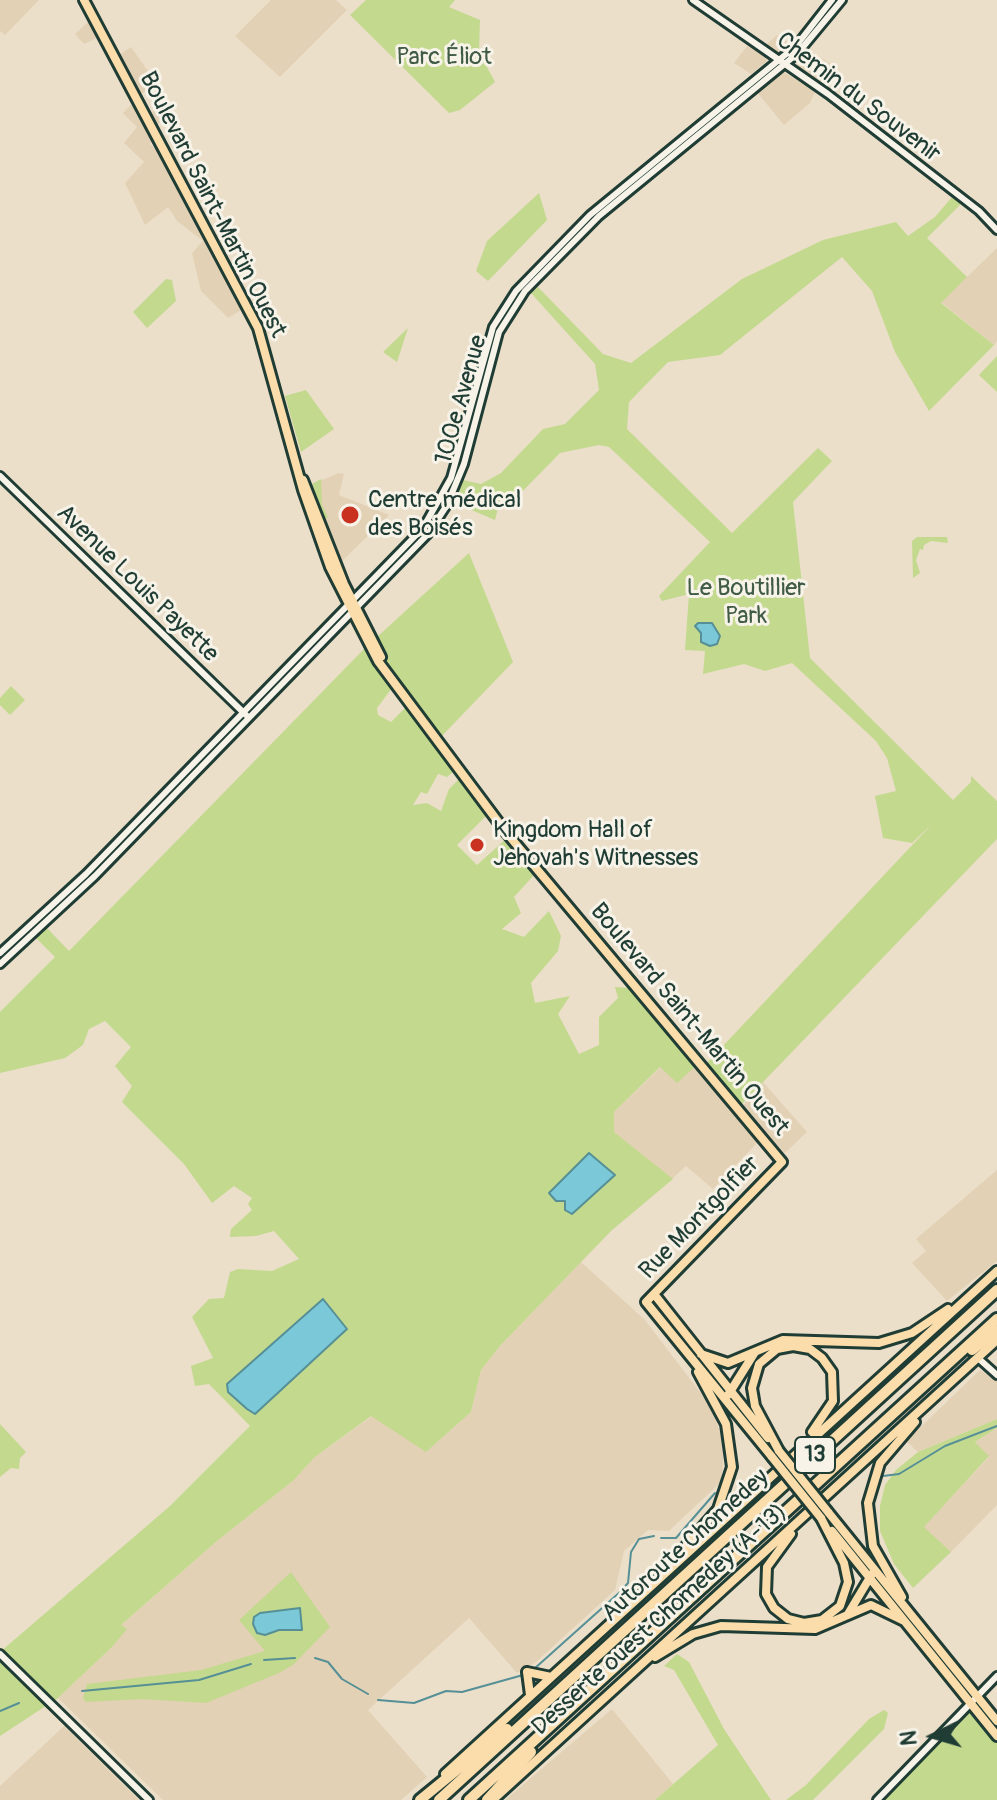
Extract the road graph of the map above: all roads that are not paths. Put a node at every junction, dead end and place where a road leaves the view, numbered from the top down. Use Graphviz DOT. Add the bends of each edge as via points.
graph roads {
  1 [pos="84,0"];
  2 [pos="693,0"];
  3 [pos="832,0"];
  4 [pos="842,0"];
  5 [pos="776,60"];
  6 [pos="784,65"];
  7 [pos="997,230"];
  8 [pos="0,476"];
  9 [pos="351,607"];
  10 [pos="246,715"];
  11 [pos="0,953"];
  12 [pos="0,964"];
  13 [pos="782,1162"];
  14 [pos="997,1271"];
  15 [pos="975,1290"];
  16 [pos="997,1290"];
  17 [pos="654,1294"];
  18 [pos="997,1319"];
  19 [pos="997,1331"];
  20 [pos="997,1340"];
  21 [pos="755,1351"];
  22 [pos="688,1354"];
  23 [pos="701,1354"];
  24 [pos="978,1358"];
  25 [pos="997,1375"];
  26 [pos="928,1382"];
  27 [pos="940,1393"];
  28 [pos="727,1395"];
  29 [pos="776,1454"];
  30 [pos="791,1457"];
  31 [pos="809,1511"];
  32 [pos="824,1515"];
  33 [pos="872,1574"];
  34 [pos="643,1593"];
  35 [pos="848,1614"];
  36 [pos="915,1618"];
  37 [pos="904,1621"];
  38 [pos="0,1654"];
  39 [pos="631,1673"];
  40 [pos="997,1676"];
  41 [pos="551,1677"];
  42 [pos="530,1695"];
  43 [pos="974,1700"];
  44 [pos="576,1703"];
  45 [pos="538,1707"];
  46 [pos="997,1721"];
  47 [pos="997,1736"];
  48 [pos="149,1800"];
  49 [pos="420,1800"];
  50 [pos="439,1800"];
  51 [pos="469,1800"];
  52 [pos="489,1800"];
  53 [pos="877,1800"];
  1 -- 9 [label="main road, Boulevard Saint-Martin Ouest" via="253,316 313,519"];
  2 -- 5 [label="street, Chemin du Souvenir"];
  3 -- 5 [label="street, 100e Avenue" via="796,46"];
  4 -- 6 [label="street, 100e Avenue"];
  5 -- 6 [label="street, Chemin du Souvenir"];
  5 -- 9 [label="street, 100e Avenue" via="590,215 508,301 491,332 464,439 442,499 412,542"];
  6 -- 7 [label="street, Chemin du Souvenir" via="828,94"];
  6 -- 9 [label="street, 100e Avenue" via="599,216 520,298 498,336 468,452 446,507 417,548"];
  8 -- 10 [label="street, Avenue Louis Payette"];
  9 -- 10 [label="street, 100e Avenue"];
  9 -- 13 [label="main road, Boulevard Saint-Martin Ouest" via="389,677 507,833"];
  10 -- 11 [label="street, 100e Avenue"];
  10 -- 12 [label="street, 100e Avenue" via="85,886"];
  13 -- 17 [label="main road, Rue Montgolfier"];
  14 -- 15 [label="main road"];
  15 -- 21 [label="main road" via="893,1340 787,1340"];
  15 -- 30 [label="main road"];
  16 -- 45 [label="highway, Autoroute Chomedey / 13"];
  17 -- 22 [label="main road, Rue Montgolfier" via="646,1302"];
  17 -- 23 [label="main road"];
  18 -- 26 [label="highway, Autoroute Chomedey / 13"];
  19 -- 26 [label="highway"];
  20 -- 24 [label="main road, Desserte ouest Chomedey (A-13)"];
  21 -- 23 [label="main road" via="728,1363"];
  21 -- 28 [label="main road"];
  22 -- 28 [label="main road"];
  22 -- 34 [label="main road" via="726,1424 732,1450 730,1477 709,1522"];
  23 -- 28 [label="main road"];
  24 -- 25 [label="street"];
  24 -- 27 [label="main road, Desserte ouest Chomedey (A-13)"];
  26 -- 44 [label="highway, Autoroute Chomedey / 13"];
  27 -- 31 [label="main road, Desserte ouest Chomedey (A-13)"];
  27 -- 36 [label="main road" via="884,1456 868,1499 875,1551"];
  28 -- 29 [label="main road"];
  29 -- 30 [label="main road" via="755,1406 753,1377 774,1351 807,1348 827,1363 835,1391 826,1414"];
  29 -- 32 [label="main road, bridge"];
  30 -- 34 [label="main road"];
  31 -- 32 [label="main road" via="771,1559 765,1579 774,1608 796,1622 829,1617 846,1592 844,1563"];
  31 -- 39 [label="main road, Desserte ouest Chomedey (A-13)"];
  32 -- 33 [label="main road"];
  33 -- 35 [label="main road"];
  33 -- 36 [label="main road"];
  33 -- 37 [label="main road"];
  34 -- 41 [label="main road"];
  35 -- 37 [label="main road" via="874,1605"];
  35 -- 39 [label="main road" via="812,1630 713,1627 688,1636"];
  36 -- 43 [label="main road"];
  37 -- 43 [label="main road"];
  38 -- 48 [label="street"];
  39 -- 52 [label="main road, Desserte ouest Chomedey (A-13)"];
  40 -- 43 [label="street"];
  41 -- 42 [label="main road"];
  41 -- 42 [label="main road" via="527,1672"];
  42 -- 49 [label="main road"];
  43 -- 46 [label="main road"];
  43 -- 47 [label="main road"];
  43 -- 53 [label="street"];
  44 -- 51 [label="highway, Autoroute Chomedey / 13"];
  44 -- 52 [label="highway"];
  45 -- 49 [label="highway"];
  45 -- 50 [label="highway, Autoroute Chomedey / 13"];
}
